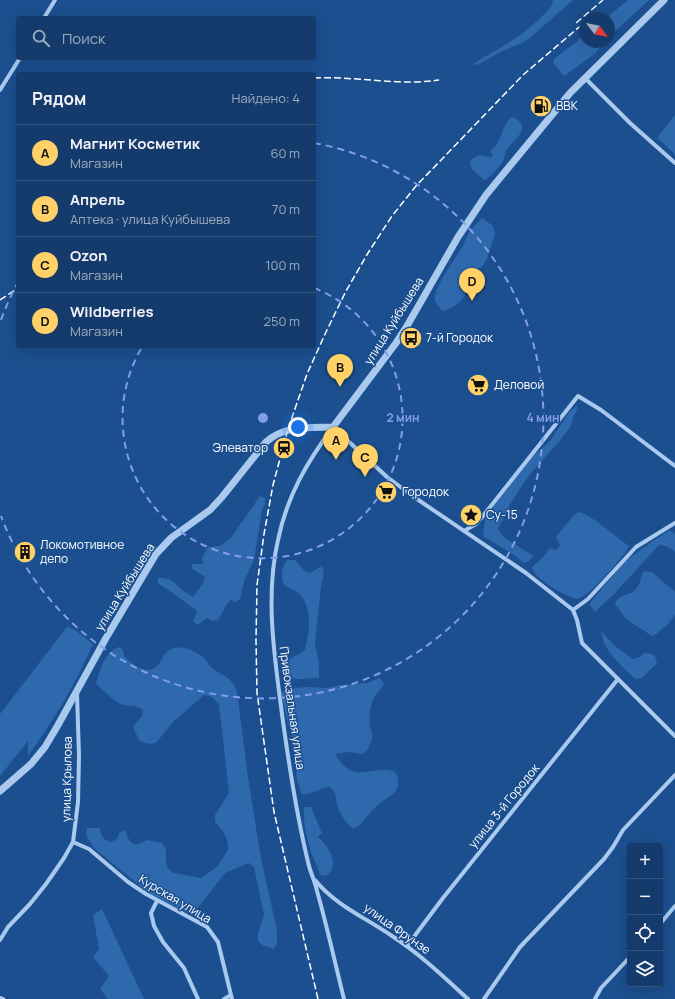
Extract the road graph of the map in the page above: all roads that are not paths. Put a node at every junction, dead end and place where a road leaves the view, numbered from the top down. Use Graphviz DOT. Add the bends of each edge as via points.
graph roads {
  1 [pos="55,0"];
  2 [pos="664,0"];
  3 [pos="45,16"];
  4 [pos="19,60"];
  5 [pos="585,78"];
  6 [pos="0,90"];
  7 [pos="675,163"];
  8 [pos="333,427"];
  9 [pos="675,466"];
  10 [pos="675,523"];
  11 [pos="464,531"];
  12 [pos="573,610"];
  13 [pos="618,679"];
  14 [pos="77,690"];
  15 [pos="675,736"];
  16 [pos="675,775"];
  17 [pos="0,791"];
  18 [pos="73,842"];
  19 [pos="319,888"];
  20 [pos="157,901"];
  21 [pos="675,906"];
  22 [pos="663,920"];
  23 [pos="0,940"];
  24 [pos="408,946"];
  25 [pos="627,960"];
  26 [pos="232,997"];
  27 [pos="0,998"];
  28 [pos="3,999"];
  29 [pos="198,999"];
  30 [pos="224,999"];
  31 [pos="344,999"];
  32 [pos="468,999"];
  33 [pos="484,999"];
  34 [pos="595,999"];
  1 -- 3 [label="street"];
  2 -- 5 [label="street, улица Куйбышева"];
  4 -- 6 [label="street"];
  5 -- 7 [label="street"];
  5 -- 8 [label="street, улица Куйбышева" via="486,195 458,237 396,344"];
  8 -- 11 [label="street" via="398,485"];
  8 -- 14 [label="street, улица Куйбышева" via="288,430 273,436 214,506 171,538 156,554 139,580"];
  8 -- 19 [label="street, Привокзальная улица" via="314,453 289,500 272,570 273,646 288,761 308,863"];
  9 -- 11 [label="street" via="607,414 578,396 484,516"];
  10 -- 12 [label="street" via="636,548 588,599"];
  11 -- 12 [label="street" via="526,573"];
  12 -- 13 [label="street" via="582,643"];
  13 -- 15 [label="street"];
  13 -- 24 [label="street, улица 3-й Городок" via="443,898"];
  14 -- 17 [label="street, улица Куйбышева" via="45,747 31,764"];
  14 -- 18 [label="street, улица Крылова" via="78,802"];
  16 -- 33 [label="street" via="623,830 604,859 520,947"];
  18 -- 20 [label="street, Курская улица" via="88,849 128,882"];
  18 -- 23 [label="street, улица Крылова" via="46,884 8,927"];
  19 -- 24 [label="street, улица Фрунзе"];
  19 -- 31 [label="street, Привокзальная улица"];
  20 -- 26 [label="street, Курская улица" via="207,927 218,942"];
  20 -- 29 [label="street" via="151,913 154,926 184,968"];
  21 -- 22 [label="street"];
  24 -- 32 [label="street, улица Фрунзе"];
  25 -- 34 [label="street" via="601,988"];
  26 -- 30 [label="street"];
  27 -- 28 [label="street"];
}
